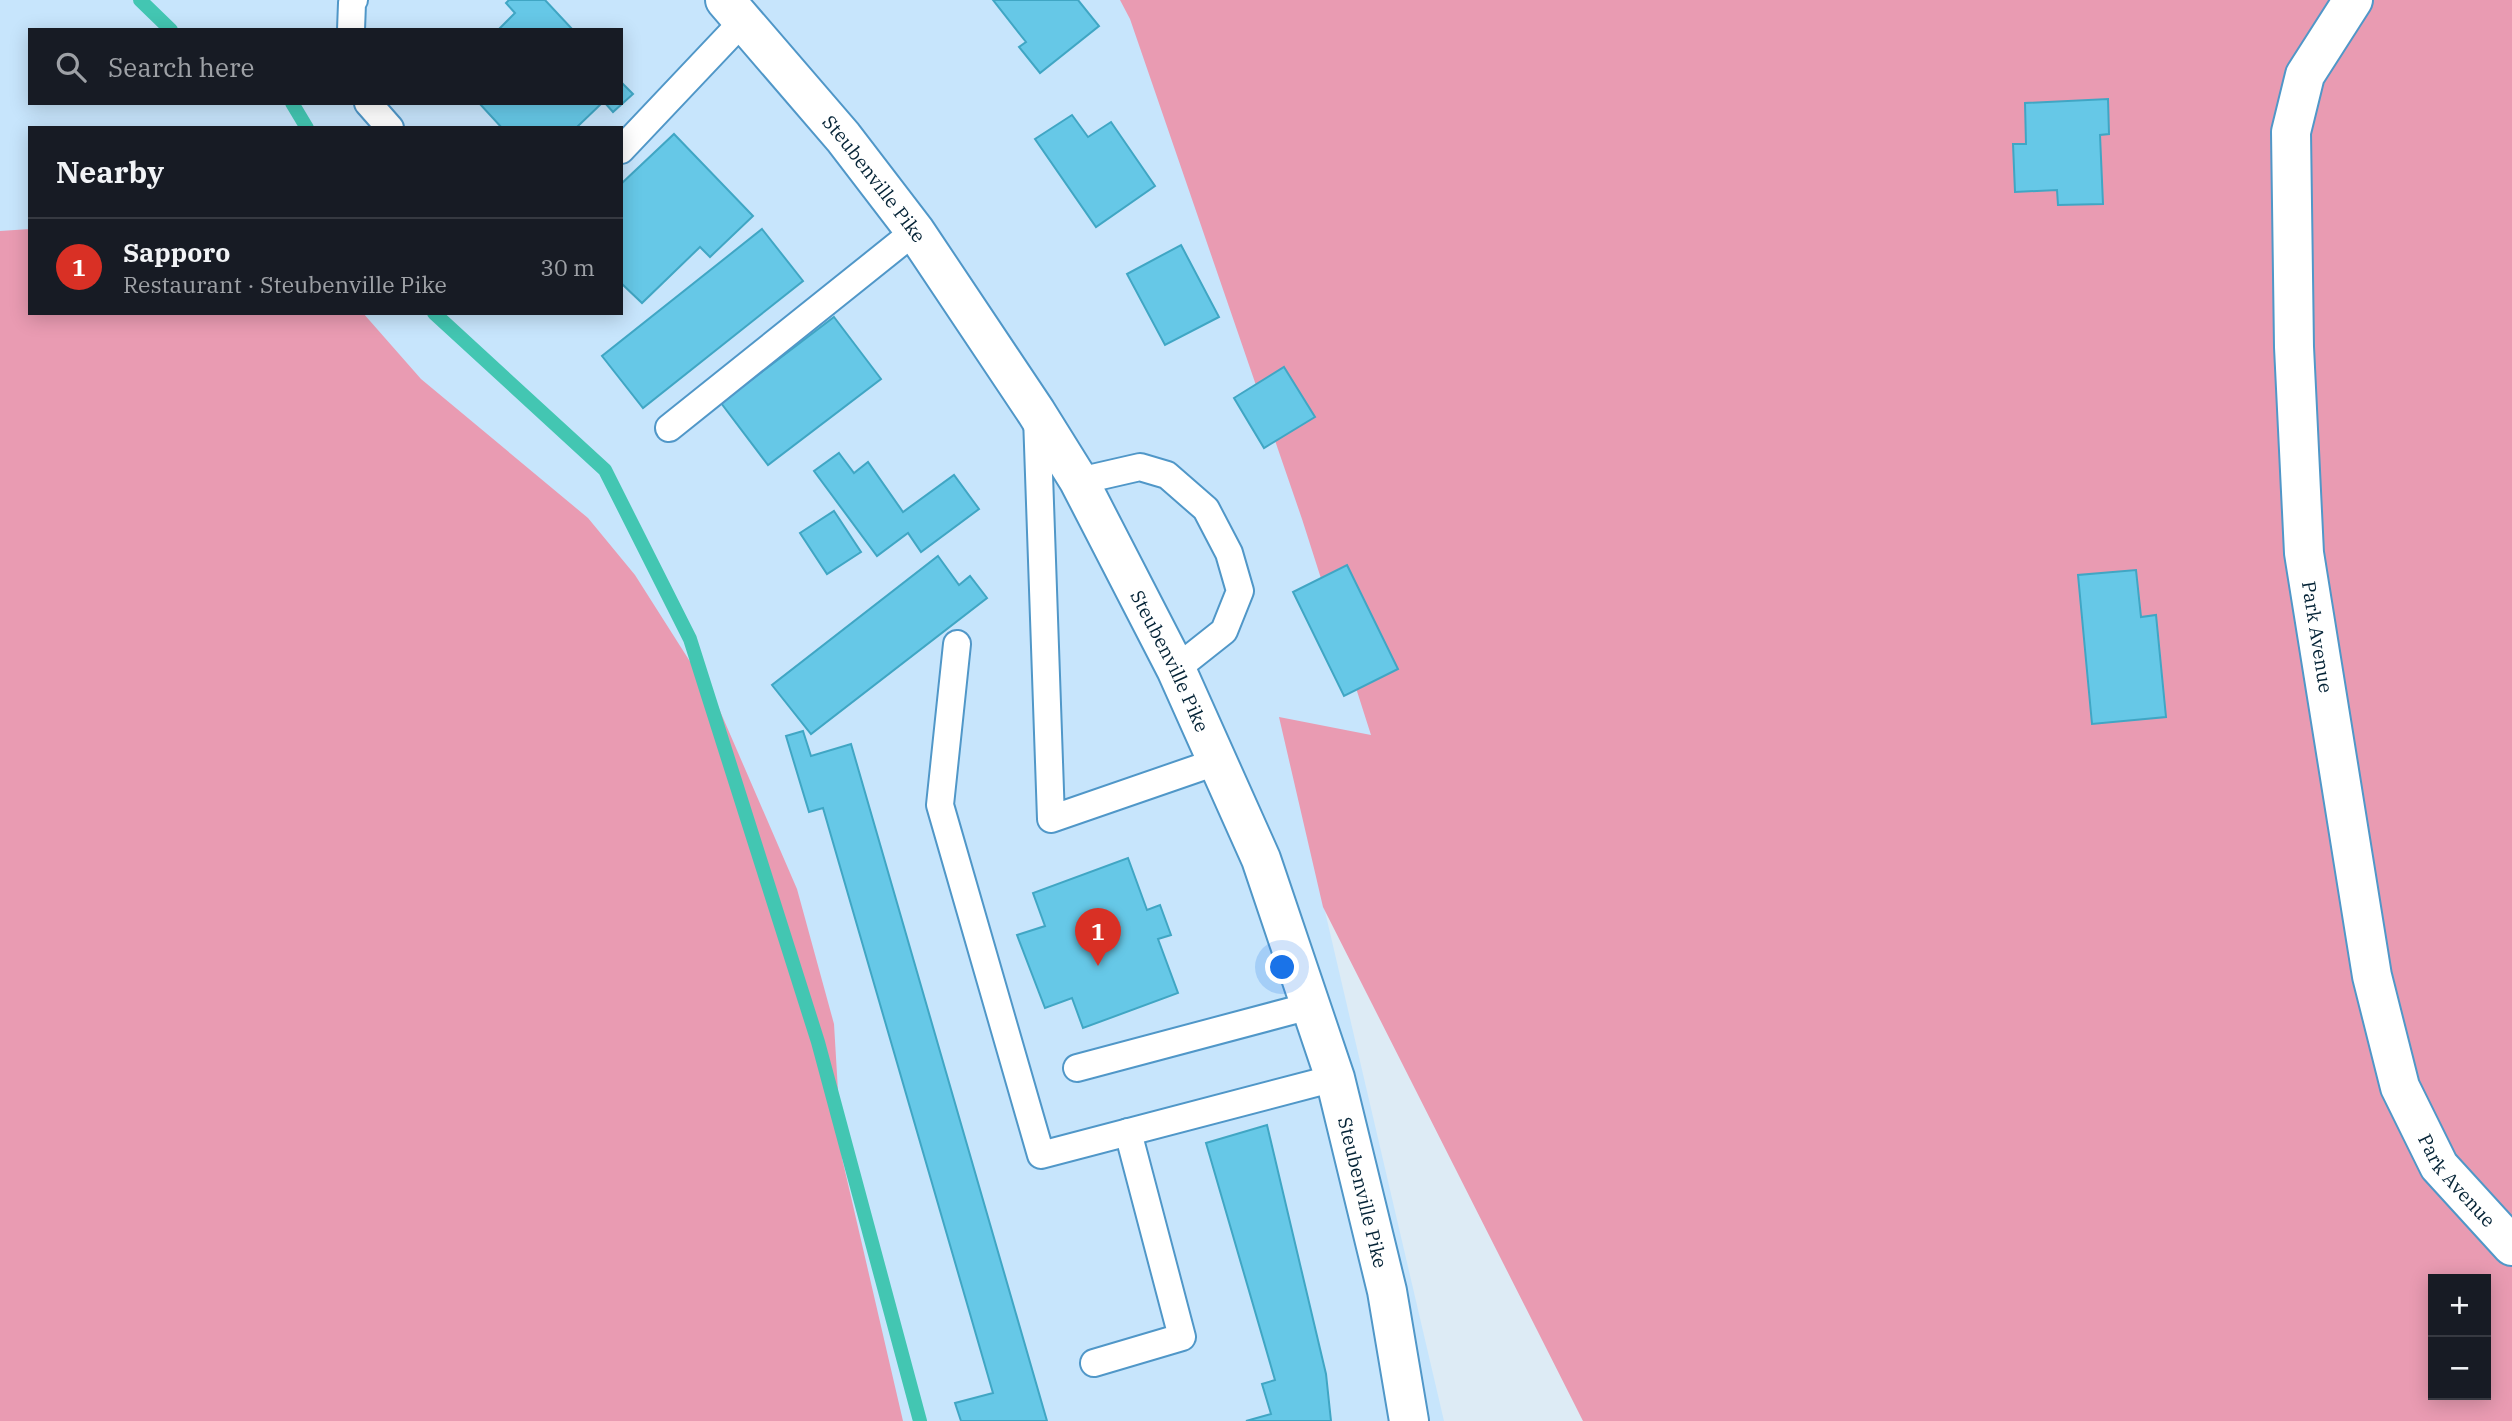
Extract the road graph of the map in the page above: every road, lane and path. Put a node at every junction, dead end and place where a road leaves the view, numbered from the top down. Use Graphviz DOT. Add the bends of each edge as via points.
graph roads {
  1 [pos="354,0"];
  2 [pos="2353,0"];
  3 [pos="734,10"];
  4 [pos="351,28"];
  5 [pos="370,105"];
  6 [pos="388,126"];
  7 [pos="623,147"];
  8 [pos="915,231"];
  9 [pos="1036,412"];
  10 [pos="669,428"];
  11 [pos="1079,481"];
  12 [pos="957,644"];
  13 [pos="1177,669"];
  14 [pos="1219,761"];
  15 [pos="1310,1006"];
  16 [pos="1077,1068"];
  17 [pos="1335,1078"];
  18 [pos="1128,1132"];
  19 [pos="2512,1246"];
  20 [pos="1094,1363"];
  21 [pos="1409,1421"];
  1 -- 4 [label="lane"];
  2 -- 19 [label="main road, Park Avenue" via="2305,75 2291,132 2294,347 2304,554 2372,976 2400,1087 2439,1166"];
  3 -- 7 [label="lane"];
  3 -- 8 [label="main road, Steubenville Pike" via="843,137"];
  5 -- 6 [label="lane"];
  8 -- 9 [label="main road, Steubenville Pike"];
  8 -- 10 [label="lane"];
  9 -- 11 [label="main road, Steubenville Pike"];
  9 -- 14 [label="lane" via="1051,819"];
  11 -- 13 [label="main road, Steubenville Pike"];
  11 -- 13 [label="lane" via="1140,467 1167,475 1206,509 1229,553 1240,590 1224,631"];
  12 -- 18 [label="lane" via="940,805 1041,1155"];
  13 -- 14 [label="main road, Steubenville Pike"];
  14 -- 15 [label="main road, Steubenville Pike" via="1261,859"];
  15 -- 16 [label="lane"];
  15 -- 17 [label="main road, Steubenville Pike"];
  17 -- 18 [label="lane"];
  17 -- 21 [label="main road, Steubenville Pike" via="1387,1291"];
  18 -- 20 [label="lane" via="1182,1337"];
}
